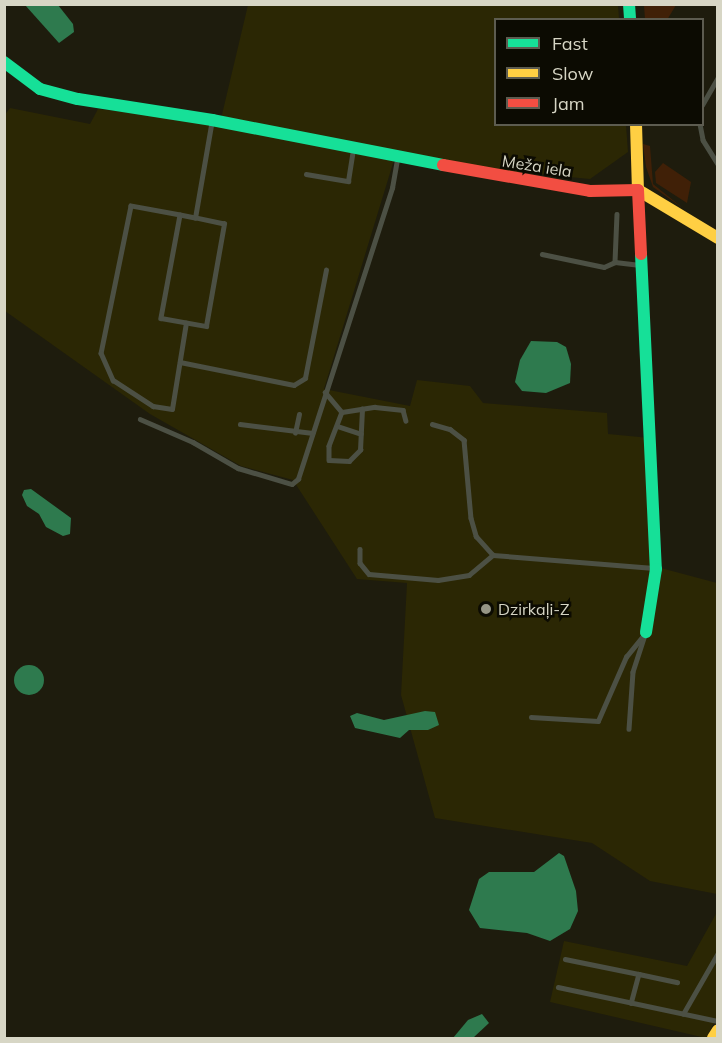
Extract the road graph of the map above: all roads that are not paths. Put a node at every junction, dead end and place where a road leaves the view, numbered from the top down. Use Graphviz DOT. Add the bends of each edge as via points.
graph roads {
  1 [pos="4,62"];
  2 [pos="717,77"];
  3 [pos="704,101"];
  4 [pos="212,120"];
  5 [pos="636,126"];
  6 [pos="700,126"];
  7 [pos="353,150"];
  8 [pos="397,159"];
  9 [pos="717,164"];
  10 [pos="306,174"];
  11 [pos="638,190"];
  12 [pos="616,214"];
  13 [pos="180,215"];
  14 [pos="195,218"];
  15 [pos="717,238"];
  16 [pos="542,254"];
  17 [pos="615,262"];
  18 [pos="640,265"];
  19 [pos="326,270"];
  20 [pos="186,323"];
  21 [pos="180,362"];
  22 [pos="325,392"];
  23 [pos="362,409"];
  24 [pos="342,412"];
  25 [pos="298,414"];
  26 [pos="140,419"];
  27 [pos="406,421"];
  28 [pos="240,424"];
  29 [pos="432,424"];
  30 [pos="337,426"];
  31 [pos="295,433"];
  32 [pos="312,433"];
  33 [pos="361,434"];
  34 [pos="360,549"];
  35 [pos="493,555"];
  36 [pos="656,569"];
  37 [pos="646,632"];
  38 [pos="531,717"];
  39 [pos="629,729"];
  40 [pos="717,953"];
  41 [pos="565,959"];
  42 [pos="639,974"];
  43 [pos="677,982"];
  44 [pos="558,987"];
  45 [pos="631,1003"];
  46 [pos="683,1014"];
  47 [pos="717,1021"];
  48 [pos="717,1030"];
  49 [pos="713,1038"];
  1 -- 4 [label="street, Meža iela" via="40,89"];
  2 -- 3 [label="lane"];
  4 -- 7 [label="street, Meža iela"];
  4 -- 14 [label="lane"];
  5 -- 11 [label="street"];
  6 -- 9 [label="lane" via="703,140"];
  7 -- 8 [label="street, Meža iela"];
  7 -- 10 [label="lane" via="348,181"];
  8 -- 11 [label="street, Meža iela" via="590,191"];
  8 -- 22 [label="lane" via="392,188"];
  11 -- 15 [label="street"];
  11 -- 18 [label="street"];
  12 -- 17 [label="lane"];
  13 -- 14 [label="lane"];
  13 -- 20 [label="lane" via="161,318"];
  13 -- 21 [label="lane" via="131,206 101,354 113,380 153,406 172,409"];
  14 -- 20 [label="lane" via="224,224 206,327"];
  16 -- 17 [label="lane" via="604,267"];
  17 -- 18 [label="lane"];
  18 -- 36 [label="street"];
  19 -- 21 [label="lane" via="305,378 294,385"];
  20 -- 21 [label="lane"];
  22 -- 24 [label="lane"];
  22 -- 32 [label="lane"];
  23 -- 24 [label="lane"];
  23 -- 27 [label="lane" via="403,410"];
  23 -- 33 [label="lane"];
  24 -- 30 [label="lane"];
  25 -- 31 [label="lane"];
  26 -- 32 [label="lane" via="193,442 238,468 292,484 304,470"];
  28 -- 31 [label="lane"];
  29 -- 35 [label="lane" via="450,429 464,441 471,518 476,536"];
  30 -- 33 [label="lane"];
  30 -- 33 [label="lane" via="328,446 329,460 349,461 360,450"];
  31 -- 32 [label="lane"];
  34 -- 35 [label="lane" via="360,563 369,574 438,580 469,575"];
  35 -- 36 [label="lane"];
  36 -- 37 [label="street"];
  37 -- 38 [label="lane" via="626,657 598,721"];
  37 -- 39 [label="lane" via="633,672"];
  40 -- 46 [label="lane"];
  41 -- 42 [label="lane"];
  42 -- 43 [label="lane"];
  42 -- 45 [label="lane"];
  44 -- 45 [label="lane"];
  45 -- 46 [label="lane"];
  46 -- 47 [label="lane"];
  48 -- 49 [label="street"];
}
